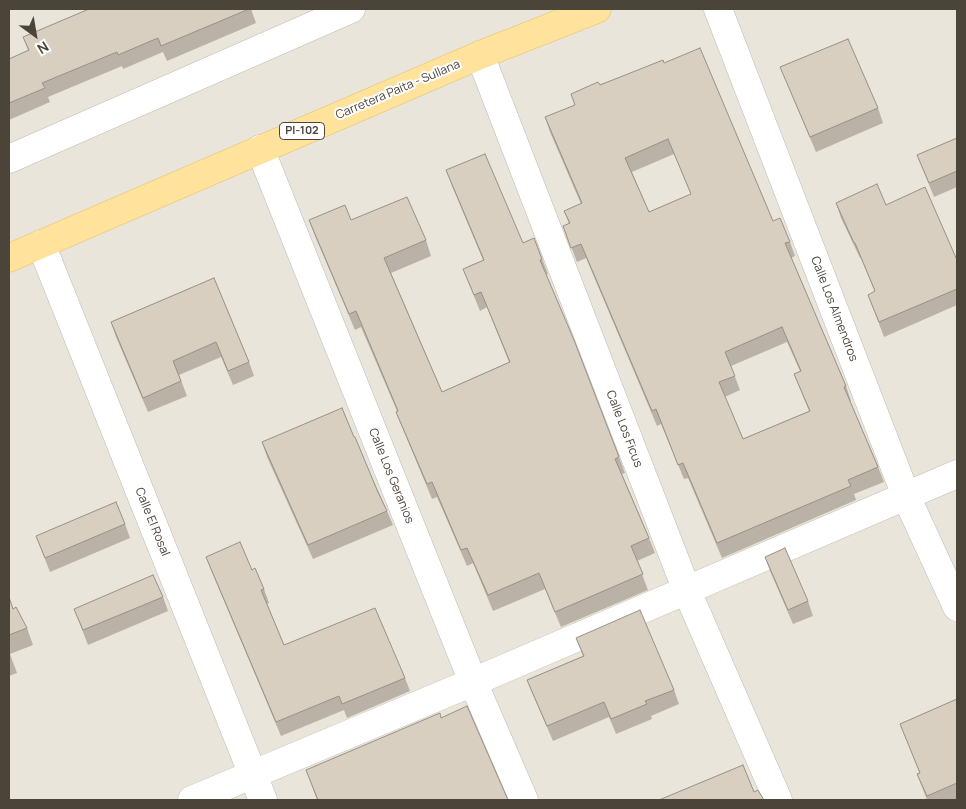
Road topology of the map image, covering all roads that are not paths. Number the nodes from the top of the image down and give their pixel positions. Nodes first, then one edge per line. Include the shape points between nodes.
1 (351, 9) edge
2 (597, 9) edge
3 (718, 9) edge
4 (480, 55) junction
5 (260, 149) junction
6 (9, 159) edge
7 (41, 244) junction
8 (9, 258) edge
9 (957, 474) edge
10 (906, 496) junction
11 (687, 591) junction
12 (957, 607) edge
13 (473, 682) junction
14 (252, 775) junction
15 (192, 800) edge
16 (262, 800) edge
17 (524, 800) edge
18 (778, 800) edge

1 - 6 street
2 - 4 main road, Carretera Paita - Sullana / PI-102
3 - 10 street, Calle Los Almendros
4 - 5 main road, Carretera Paita - Sullana / PI-102
4 - 11 street, Calle Los Ficus
5 - 7 main road, Carretera Paita - Sullana / PI-102
5 - 13 street, Calle Los Geranios
7 - 8 main road, Carretera Paita - Sullana / PI-102
7 - 14 street, Calle El Rosal
9 - 10 street
10 - 11 street
10 - 12 street, Calle Los Almendros
11 - 13 street
11 - 18 street, Calle Los Ficus
13 - 14 street
13 - 17 street, Calle Los Geranios
14 - 15 street
14 - 16 street, Calle El Rosal

